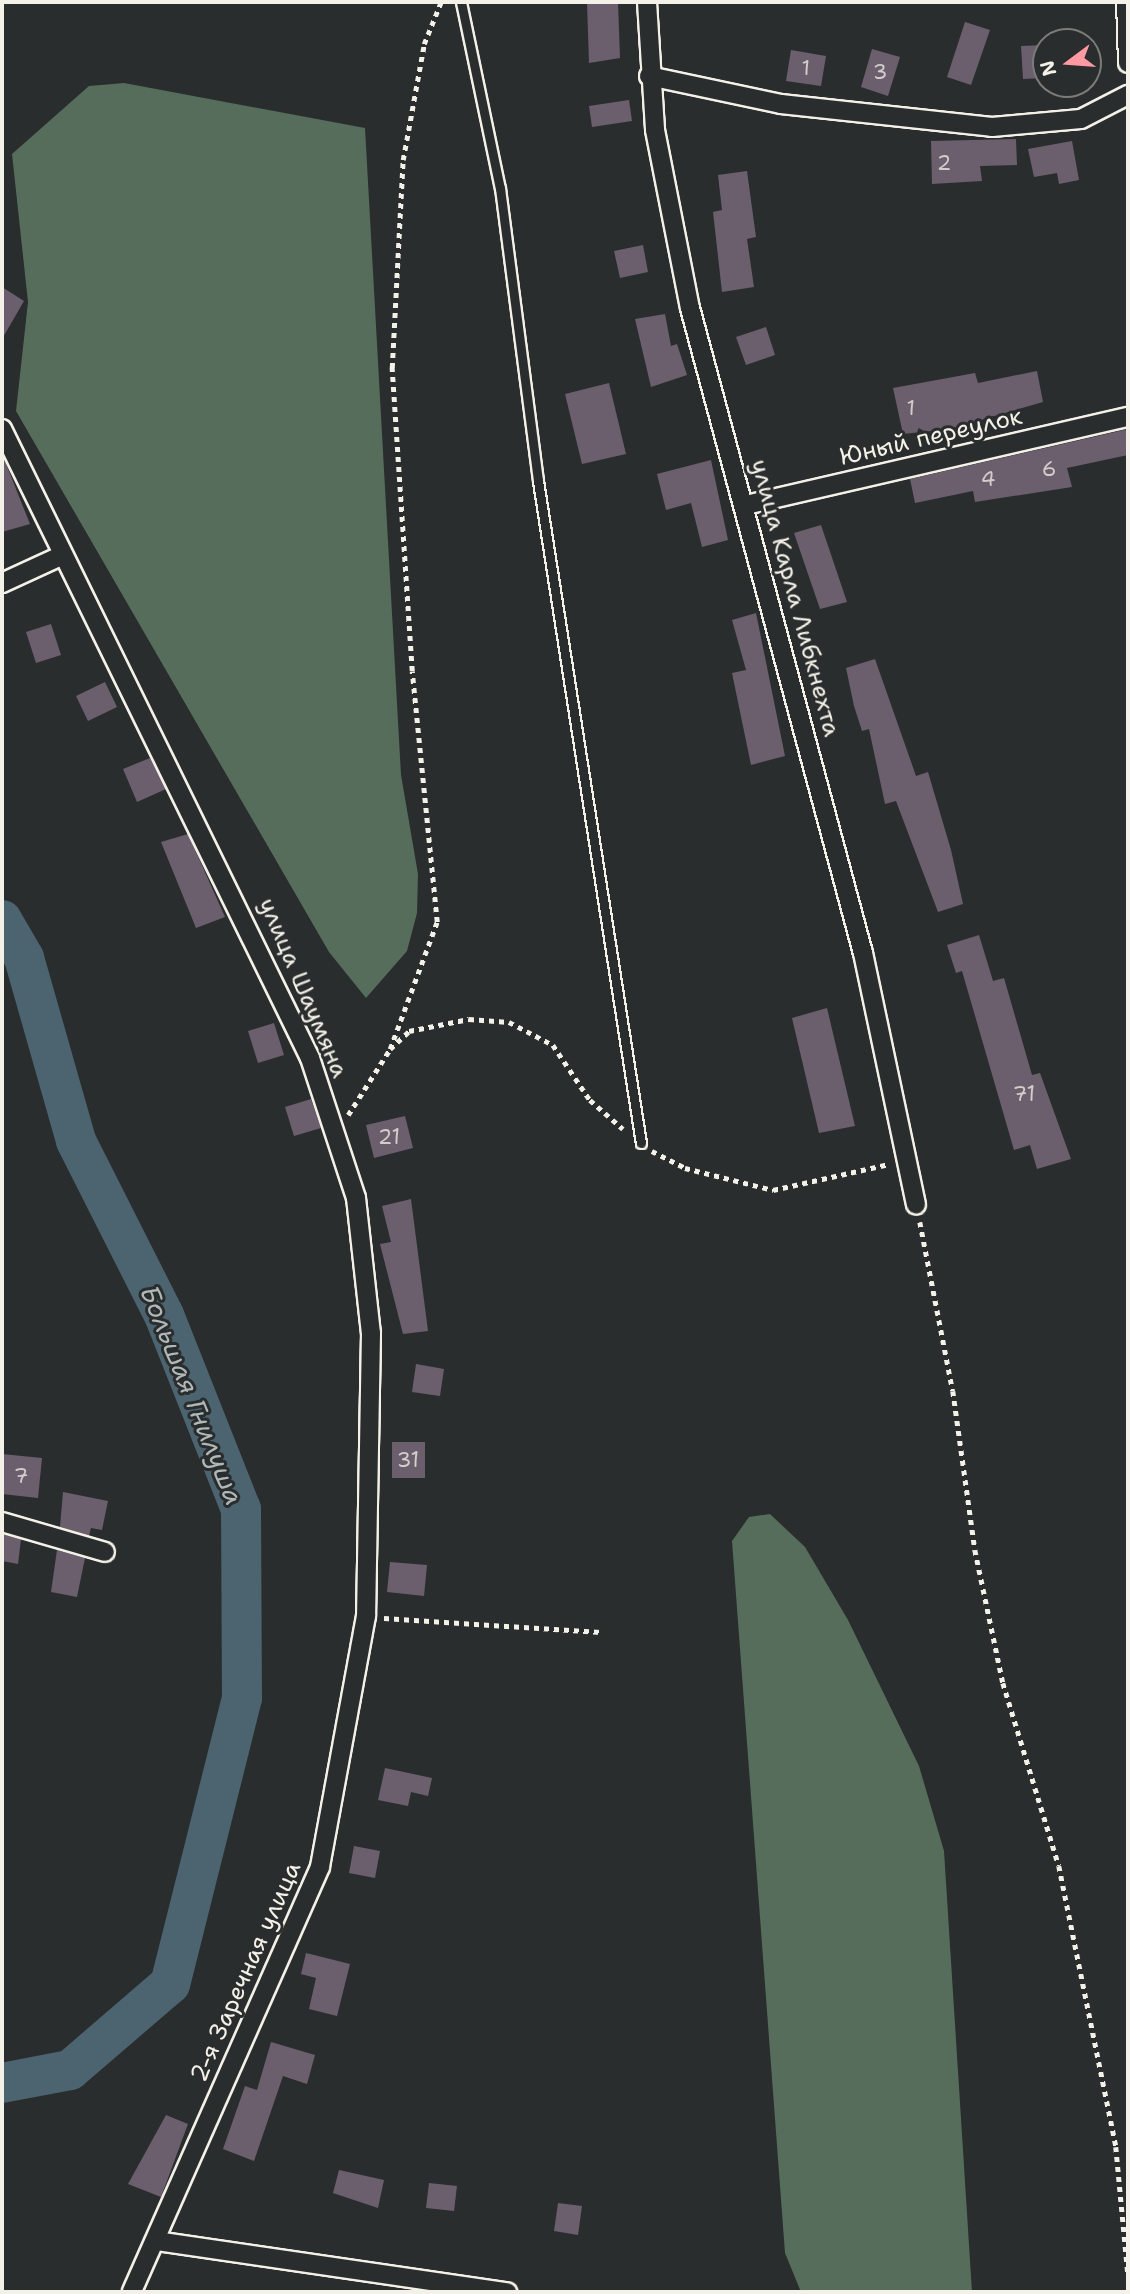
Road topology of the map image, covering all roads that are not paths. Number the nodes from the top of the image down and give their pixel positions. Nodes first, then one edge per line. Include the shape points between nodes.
1 (461, 2) edge
2 (648, 2) edge
3 (1126, 2) edge
4 (1128, 63) edge
5 (649, 76) junction
6 (1128, 95) edge
7 (1128, 417) edge
8 (2, 429) edge
9 (746, 505) junction
10 (63, 555) junction
11 (2, 583) edge
12 (641, 1143) road end
13 (916, 1203) road end
14 (2, 1522) edge
15 (105, 1552) dead end
16 (366, 1616) joint
17 (156, 2241) junction
18 (132, 2292) edge
19 (506, 2292) edge

1 - 12 lane via 500,188 536,469
2 - 5 street, улица Карла Либкнехта
3 - 4 street
5 - 6 street via 781,104 992,127 1080,119
5 - 9 street, улица Карла Либкнехта via 690,308
7 - 9 street, Юный переулок
8 - 10 street, улица Шаумяна
9 - 13 street, улица Карла Либкнехта via 863,953
10 - 11 street
10 - 16 street, улица Шаумяна via 281,989 356,1198 371,1333
14 - 15 street
16 - 17 street, 2-я Заречная улица via 320,1867
17 - 18 street, 2-я Заречная улица
17 - 19 street

